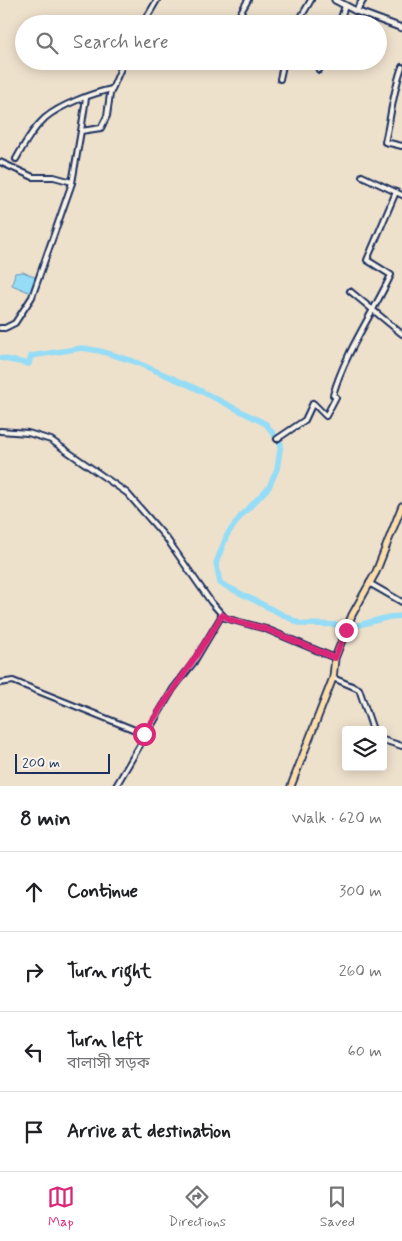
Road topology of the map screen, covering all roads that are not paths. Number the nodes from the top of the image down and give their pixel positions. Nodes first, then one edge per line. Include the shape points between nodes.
1 (158, 0) edge
2 (248, 0) edge
3 (311, 0) edge
4 (335, 0) edge
5 (363, 0) edge
6 (345, 6) junction
7 (356, 11) junction
8 (149, 15) edge
9 (239, 15) edge
10 (302, 15) edge
11 (342, 15) edge
12 (367, 15) edge
13 (387, 22) edge
14 (402, 28) edge
15 (402, 67) edge
16 (120, 70) edge
17 (282, 70) edge
18 (280, 79) dead end
19 (112, 89) junction
20 (86, 98) junction
21 (81, 130) junction
22 (402, 146) edge
23 (16, 159) dead end
24 (0, 162) edge
25 (362, 176) dead end
26 (72, 182) junction
27 (396, 192) junction
28 (402, 195) edge
29 (350, 291) dead end
30 (374, 313) junction
31 (0, 328) edge
32 (402, 334) edge
33 (0, 431) edge
34 (277, 439) dead end
35 (402, 506) edge
36 (370, 583) junction
37 (402, 602) edge
38 (222, 615) junction
39 (335, 658) junction
40 (333, 678) junction
41 (0, 683) edge
42 (372, 726) edge
43 (144, 734) junction
44 (387, 741) edge
45 (402, 746) edge
46 (116, 786) edge
47 (291, 786) edge

1 - 8 street
2 - 9 street
3 - 10 street
4 - 6 main road
5 - 7 main road
6 - 7 main road
6 - 11 street
7 - 12 main road
13 - 14 main road
15 - 22 street via 395,85 385,142
16 - 19 street
17 - 18 street
19 - 20 street
19 - 21 street via 107,116 101,128
20 - 21 street
20 - 23 street via 46,117 30,135
21 - 26 street
24 - 26 street via 33,177 54,177
25 - 27 street
26 - 31 street via 32,297 15,323
27 - 28 street
27 - 30 street via 367,260 391,275
29 - 30 street
30 - 32 street
30 - 34 street via 340,374 333,395 336,397 326,416 313,403 305,420
33 - 38 street via 28,433 51,440 127,492
35 - 36 main road
36 - 37 street
36 - 39 main road via 352,615
38 - 39 street via 266,629
38 - 43 street
39 - 40 main road
40 - 42 street via 359,689
40 - 47 main road
41 - 43 street via 13,681
43 - 46 street
44 - 45 street

